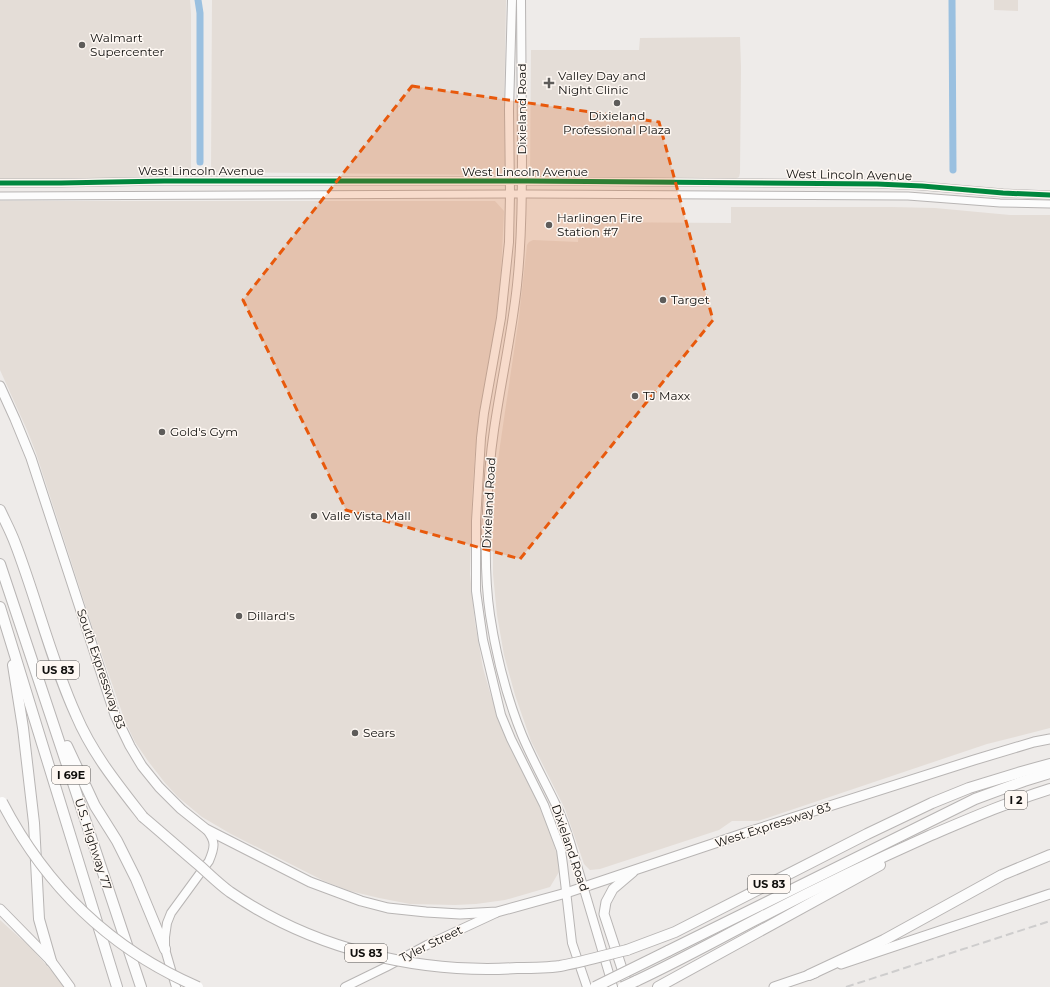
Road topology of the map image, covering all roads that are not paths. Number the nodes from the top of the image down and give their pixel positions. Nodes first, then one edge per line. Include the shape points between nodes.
1 (512, 0) edge
2 (521, 0) edge
3 (510, 181) junction
4 (522, 181) junction
5 (0, 183) edge
6 (510, 194) junction
7 (522, 194) junction
8 (1050, 194) edge
9 (0, 196) edge
10 (1050, 204) edge
11 (0, 386) edge
12 (0, 510) edge
13 (0, 564) edge
14 (0, 608) edge
15 (8, 630) junction
16 (47, 703) junction
17 (1050, 739) edge
18 (1050, 764) edge
19 (1050, 774) edge
20 (1050, 789) edge
21 (1, 800) edge
22 (982, 813) junction
23 (206, 829) junction
24 (1050, 855) edge
25 (637, 869) junction
26 (583, 887) junction
27 (566, 892) junction
28 (1050, 895) edge
29 (0, 909) edge
30 (497, 912) junction
31 (165, 949) junction
32 (51, 961) junction
33 (810, 975) junction
34 (632, 984) edge
35 (70, 987) edge
36 (117, 987) edge
37 (141, 987) edge
38 (176, 987) edge
39 (198, 987) edge
40 (344, 987) edge
41 (587, 987) edge
42 (595, 987) edge
43 (613, 987) edge
44 (623, 987) edge
45 (658, 987) edge
46 (774, 987) edge

1 - 3 main road, Dixieland Road
2 - 4 main road, Dixieland Road
3 - 4 street, West Lincoln Avenue
3 - 5 street, West Lincoln Avenue
3 - 6 main road, Dixieland Road
4 - 7 main road, Dixieland Road
4 - 8 street, West Lincoln Avenue via 877,184
6 - 7 street, West Lincoln Avenue
6 - 9 street, West Lincoln Avenue
6 - 27 main road, Dixieland Road via 504,298 481,438 476,521 476,591 483,640 501,715 556,836 562,858
7 - 10 street, West Lincoln Avenue via 908,196
7 - 26 main road, Dixieland Road via 517,284 489,469 486,573 490,614 509,700 530,754 564,823
11 - 23 main road, South Expressway 83 via 30,458 115,715 142,766 181,809
12 - 18 highway, US 83, bridge via 15,542 76,716 94,750 143,817 229,891 264,913 302,932 361,952 421,965 484,970 558,966 627,950 675,932 932,803 969,788
13 - 16 highway, U.S. Highway 77 / I 69E
14 - 15 highway, U.S. Highway 77 / I 69E
15 - 32 highway via 34,823 39,919
15 - 36 highway, U.S. Highway 77 / I 69E
16 - 31 highway via 95,806 117,841 136,879
16 - 37 highway, U.S. Highway 77 / I 69E
17 - 25 main road, West Expressway 83 via 974,760
19 - 42 highway, bridge via 975,799
20 - 22 highway, I 2
21 - 39 highway, bridge via 32,854 85,914 112,938 142,958
22 - 34 highway, US 83 via 823,886
22 - 45 highway
23 - 30 main road, West Expressway 83 via 310,882 362,901 388,908 426,912
23 - 31 main road, South Expressway 83 via 214,840 213,852 171,913 167,923
24 - 33 highway via 1002,875 884,940
25 - 26 main road, West Expressway 83
25 - 34 main road via 613,889 606,902 604,914
26 - 27 main road, West Expressway 83
26 - 43 main road, Dixieland Road
27 - 30 main road, West Expressway 83
27 - 41 main road, Dixieland Road via 572,943
28 - 33 main road
29 - 32 main road
30 - 40 main road, Tyler Street
31 - 38 main road, South Expressway 83
32 - 35 main road
33 - 46 main road
34 - 44 highway, US 83, bridge

